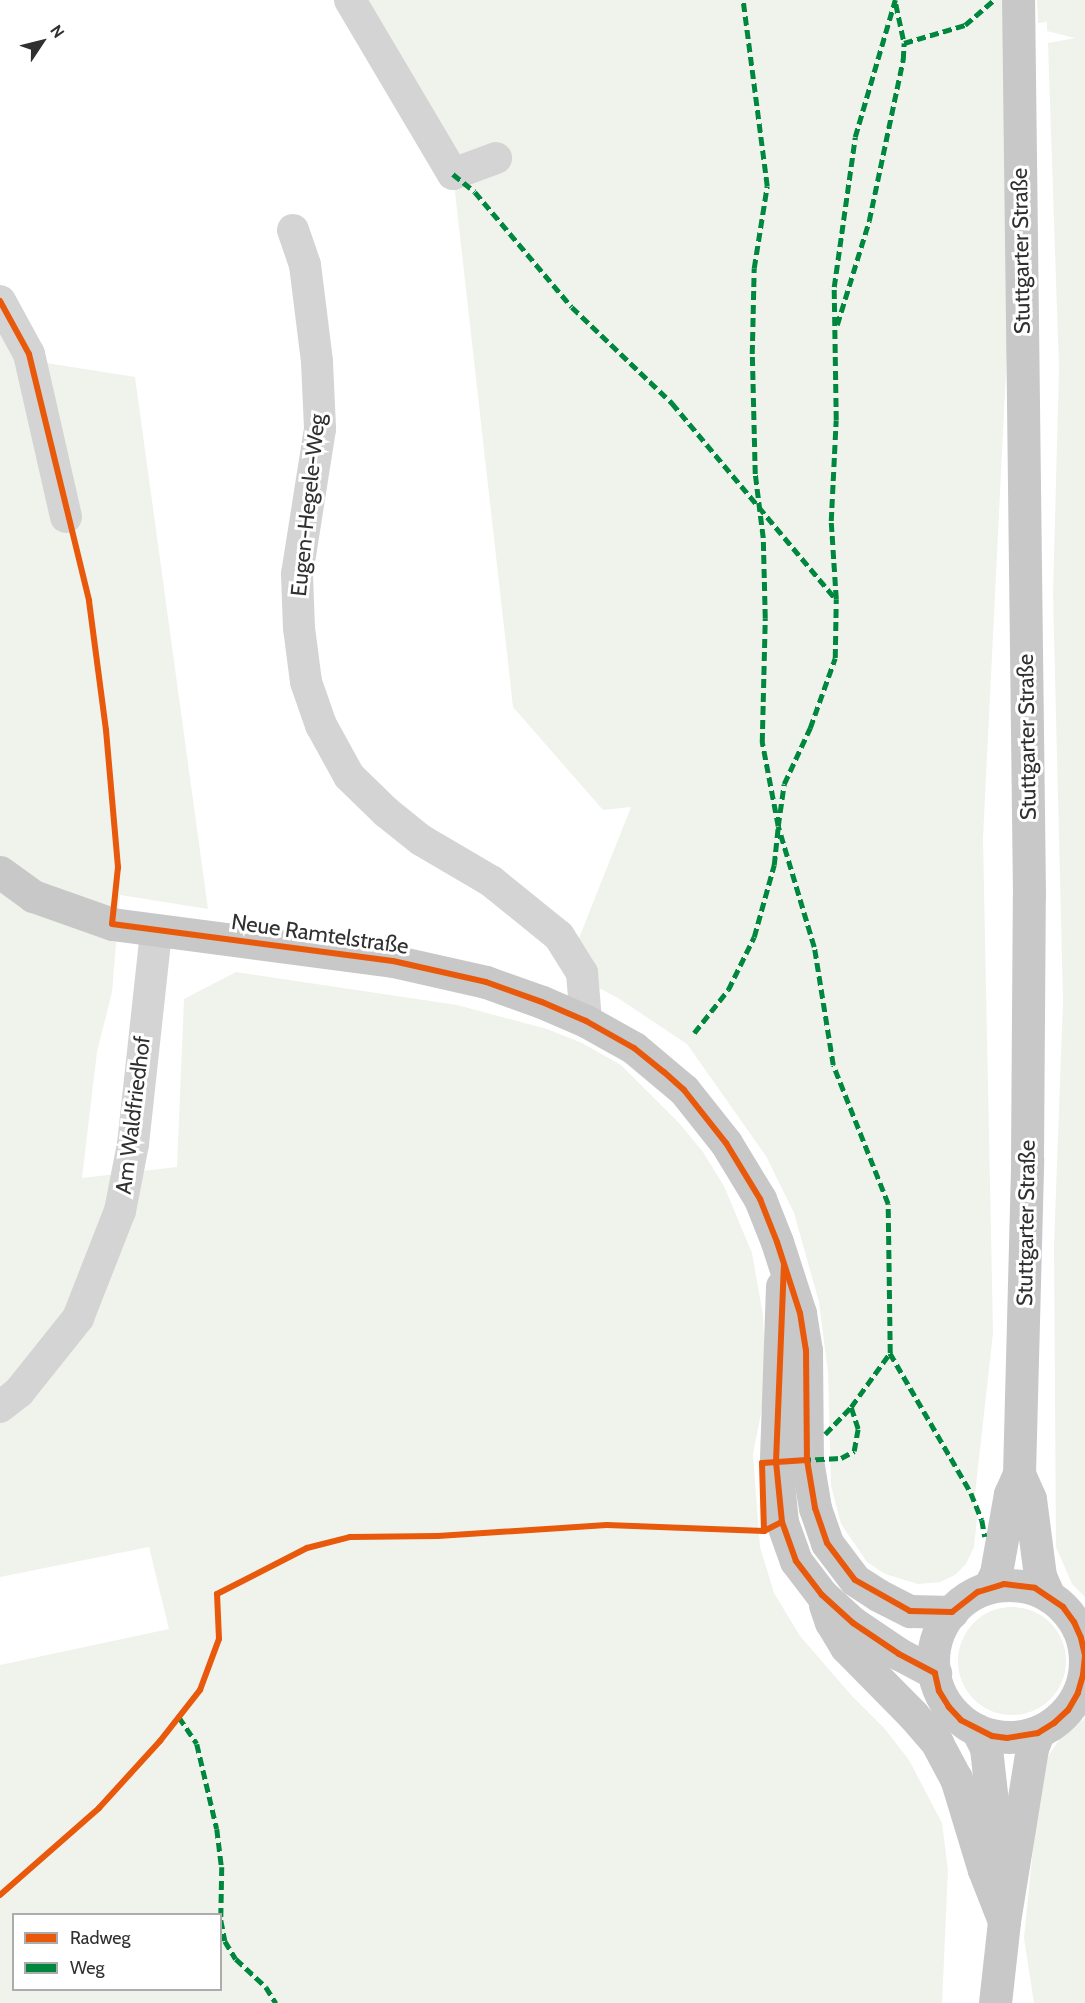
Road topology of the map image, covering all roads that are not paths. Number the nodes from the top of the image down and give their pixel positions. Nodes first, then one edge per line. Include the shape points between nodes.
1 (350, 0) edge
2 (1018, 0) edge
3 (496, 158) dead end
4 (293, 230) dead end
5 (0, 301) edge
6 (66, 517) dead end
7 (0, 872) edge
8 (156, 931) junction
9 (586, 1021) junction
10 (784, 1266) junction
11 (0, 1407) edge
12 (1019, 1474) junction
13 (989, 1587) junction
14 (822, 1595) junction
15 (1049, 1596) junction
16 (952, 1612) junction
17 (1085, 1656) edge
18 (934, 1673) junction
19 (977, 1730) junction
20 (1038, 1733) junction
21 (1004, 1921) junction
22 (995, 2003) edge

1 - 3 street via 453,174
2 - 12 main road, Stuttgarter Straße via 1029,930
4 - 9 street, Eugen-Hegele-Weg via 304,265 317,362 320,429 297,574 306,682 321,725 349,776 387,812 421,840 491,881 559,936 582,974
5 - 6 street via 29,354
7 - 8 main road, Neue Ramtelstraße via 33,897 112,924
8 - 9 main road, Neue Ramtelstraße via 393,961 486,982
8 - 11 street, Am Waldfriedhof via 133,1144 120,1211 78,1318 19,1392
9 - 10 main road, Neue Ramtelstraße via 657,1066 707,1117 760,1199
10 - 14 main road, Neue Ramtelstraße via 776,1462 782,1522 796,1561
10 - 16 main road, Neue Ramtelstraße via 800,1313 806,1350 807,1460 827,1543 855,1580 878,1595 910,1611
12 - 13 main road, Stuttgarter Straße via 1010,1494 996,1573
12 - 15 main road, Stuttgarter Straße via 1030,1499 1040,1576
13 - 15 main road via 1020,1584
13 - 16 main road
14 - 18 main road, Neue Ramtelstraße via 853,1623
14 - 21 main road via 831,1622 846,1647 937,1743 956,1778
15 - 17 main road via 1074,1622
16 - 18 main road via 940,1630 934,1651
17 - 20 main road via 1073,1701 1054,1723
18 - 19 main road via 949,1707
19 - 20 main road via 1007,1738
19 - 21 main road via 986,1748 992,1787
20 - 21 main road via 1032,1748
21 - 22 main road

